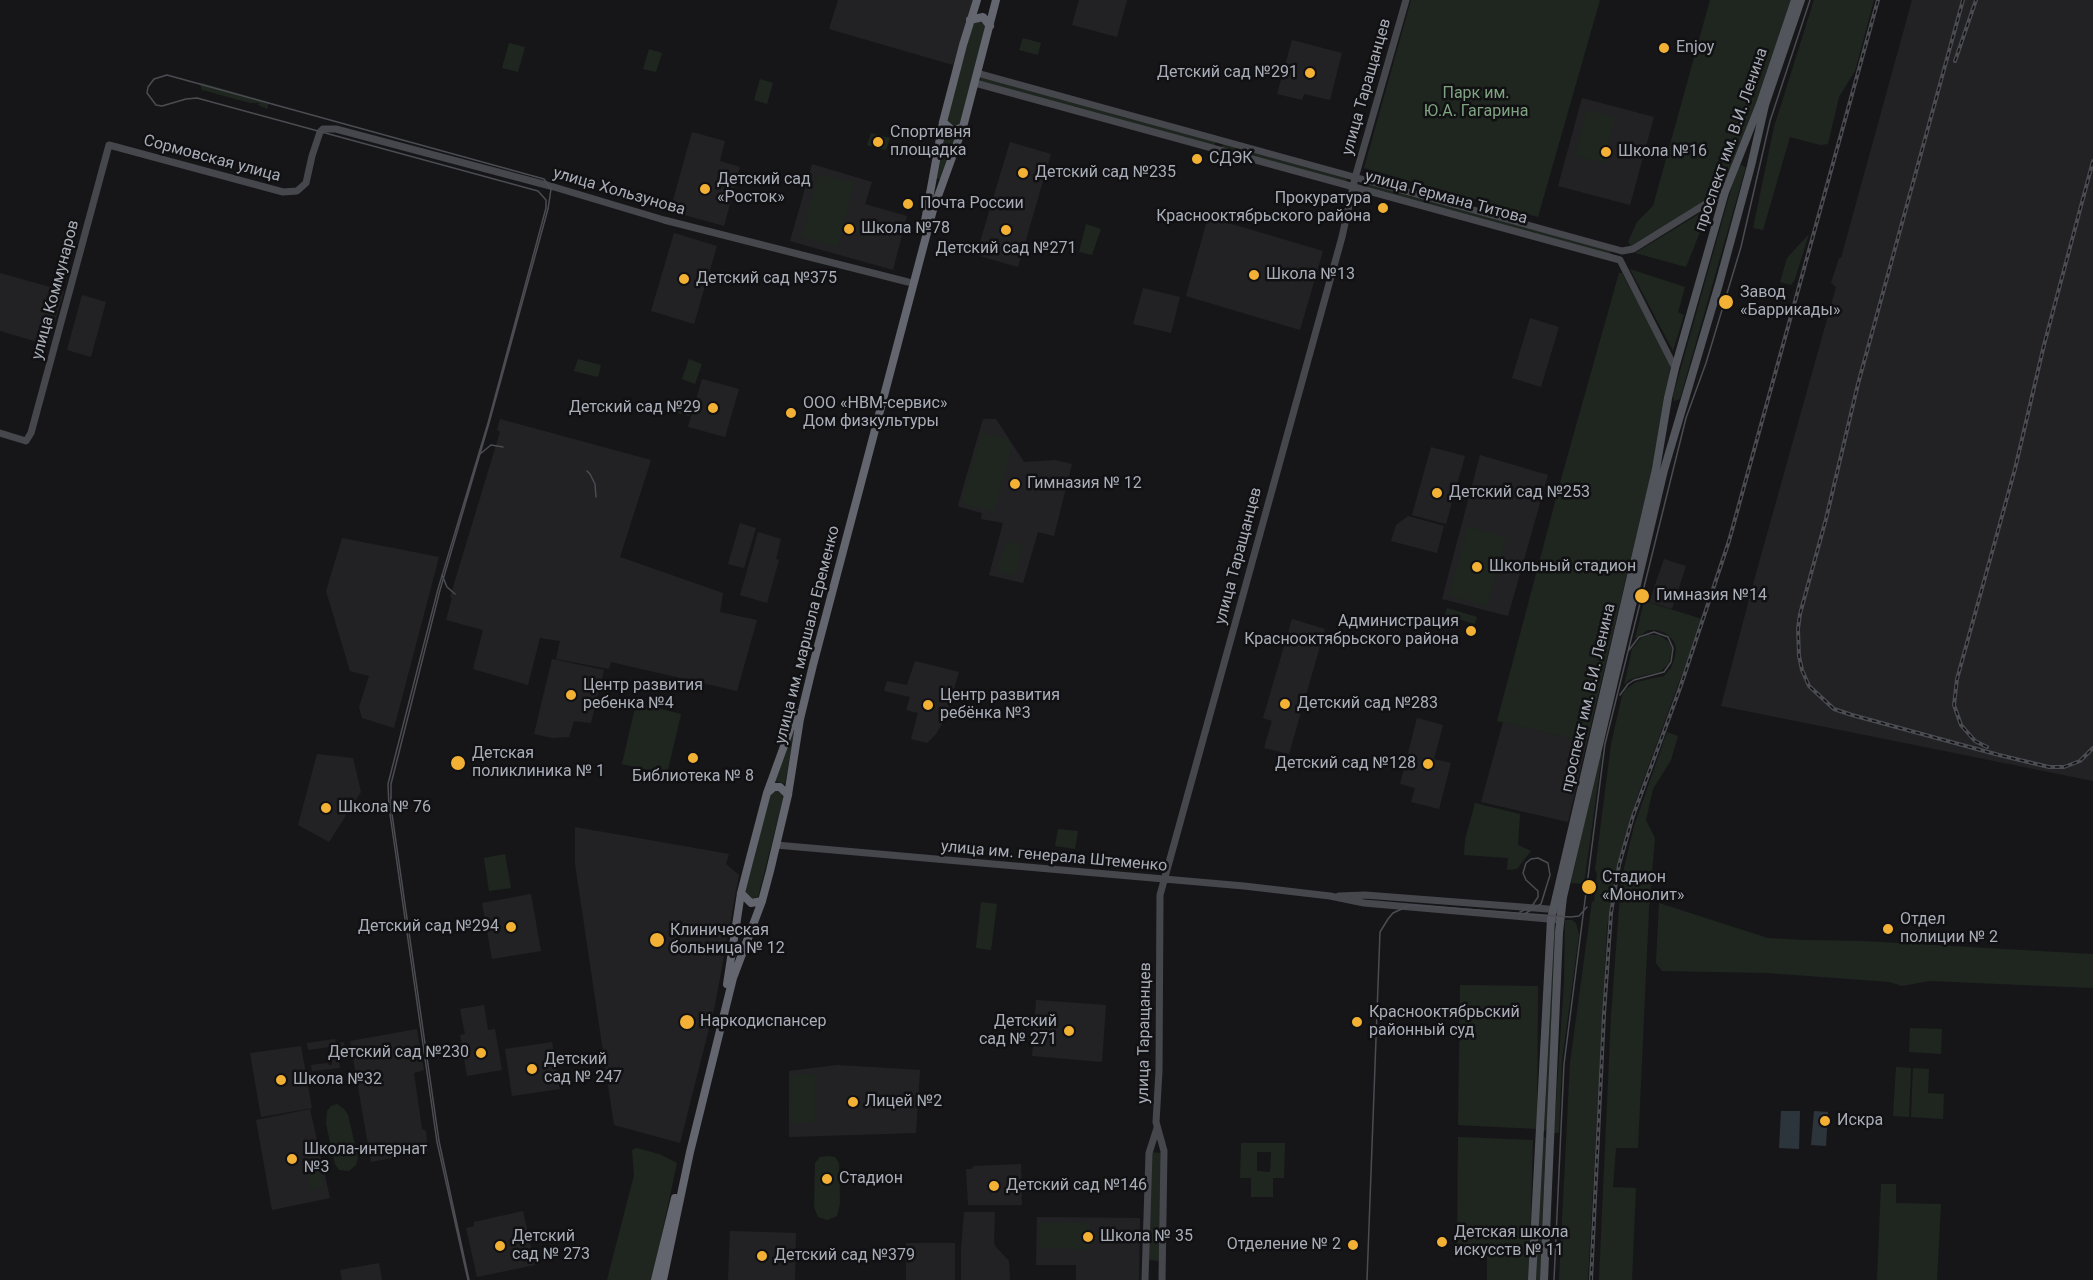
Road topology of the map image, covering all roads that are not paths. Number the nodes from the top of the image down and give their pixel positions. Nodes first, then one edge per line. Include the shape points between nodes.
1 (977, 0) edge
2 (996, 0) edge
3 (1406, 0) edge
4 (1795, 0) edge
5 (1801, 0) edge
6 (970, 20) junction
7 (990, 26) junction
8 (977, 73) junction
9 (975, 83) junction
10 (943, 122) junction
11 (963, 127) junction
12 (1222, 140) junction
13 (109, 146) joint
14 (1219, 150) junction
15 (1736, 162) junction
16 (1751, 166) junction
17 (1355, 178) junction
18 (306, 183) joint
19 (1353, 187) junction
20 (1725, 192) junction
21 (908, 282) junction
22 (1675, 368) junction
23 (1668, 398) junction
24 (1686, 401) junction
25 (0, 433) edge
26 (767, 793) junction
27 (788, 795) junction
28 (776, 845) junction
29 (1164, 881) junction
30 (741, 893) junction
31 (1330, 896) junction
32 (762, 901) junction
33 (1557, 910) junction
34 (1551, 919) junction
35 (1560, 920) junction
36 (1156, 1128) junction
37 (1539, 1134) junction
38 (1550, 1134) junction
39 (655, 1280) edge
40 (663, 1280) edge
41 (1145, 1280) edge
42 (1162, 1280) edge
43 (1532, 1280) edge
44 (1544, 1280) edge

1 - 6 highway, улица им. маршала Еременко
2 - 7 highway, улица им. маршала Еременко
3 - 17 street, улица Таращанцев
4 - 15 main road, проспект им. В.И. Ленина
5 - 16 main road, проспект им. В.И. Ленина via 1765,105
6 - 7 highway via 982,17
6 - 10 highway, улица им. маршала Еременко
7 - 8 highway, улица им. маршала Еременко
8 - 9 highway, улица им. маршала Еременко
8 - 12 street, улица Германа Титова
9 - 11 highway, улица им. маршала Еременко
9 - 14 street, улица Германа Титова
10 - 11 highway via 953,131
10 - 21 highway, улица им. маршала Еременко via 927,213
11 - 27 highway, улица им. маршала Еременко via 930,221 815,655
12 - 14 street
12 - 17 street, улица Германа Титова
13 - 18 street, Сормовская улица via 283,192 297,191
13 - 25 street, улица Коммунаров via 31,433 26,441
14 - 19 street, улица Германа Титова
15 - 16 main road via 1748,161
15 - 20 main road, проспект им. В.И. Ленина
16 - 24 main road, проспект им. В.И. Ленина
17 - 19 street, улица Таращанцев
17 - 20 street, улица Германа Титова via 1622,251 1633,249
18 - 21 street, улица Хользунова via 323,129 329,128
19 - 22 street, улица Германа Титова via 1620,261
19 - 29 street, улица Таращанцев
20 - 22 main road, проспект им. В.И. Ленина
21 - 26 highway, улица им. маршала Еременко via 795,717
22 - 23 main road, проспект им. В.И. Ленина
23 - 24 main road via 1672,404
23 - 33 main road, проспект им. В.И. Ленина via 1656,469
24 - 33 main road, проспект им. В.И. Ленина via 1664,470
26 - 27 highway via 780,787
26 - 30 highway, улица им. маршала Еременко
27 - 28 highway, улица им. маршала Еременко
28 - 29 street, улица им. генерала Штеменко
28 - 32 highway, улица им. маршала Еременко
29 - 31 street, улица им. генерала Штеменко
29 - 36 street, улица Таращанцев via 1160,895
30 - 32 highway via 751,903
30 - 39 highway, улица им. маршала Еременко via 728,979
31 - 33 street, улица им. генерала Штеменко via 1365,895
31 - 34 street, улица им. генерала Штеменко
32 - 40 highway, улица им. маршала Еременко via 734,978 690,1152
33 - 34 main road, проспект им. В.И. Ленина
33 - 35 main road, проспект им. В.И. Ленина
34 - 35 street, улица им. генерала Штеменко
34 - 37 main road, проспект им. В.И. Ленина
35 - 38 main road, проспект им. В.И. Ленина
36 - 41 street, улица Таращанцев via 1149,1153
36 - 42 street, улица Таращанцев via 1164,1151
37 - 38 main road
37 - 43 main road, проспект им. В.И. Ленина
38 - 44 main road, проспект им. В.И. Ленина

